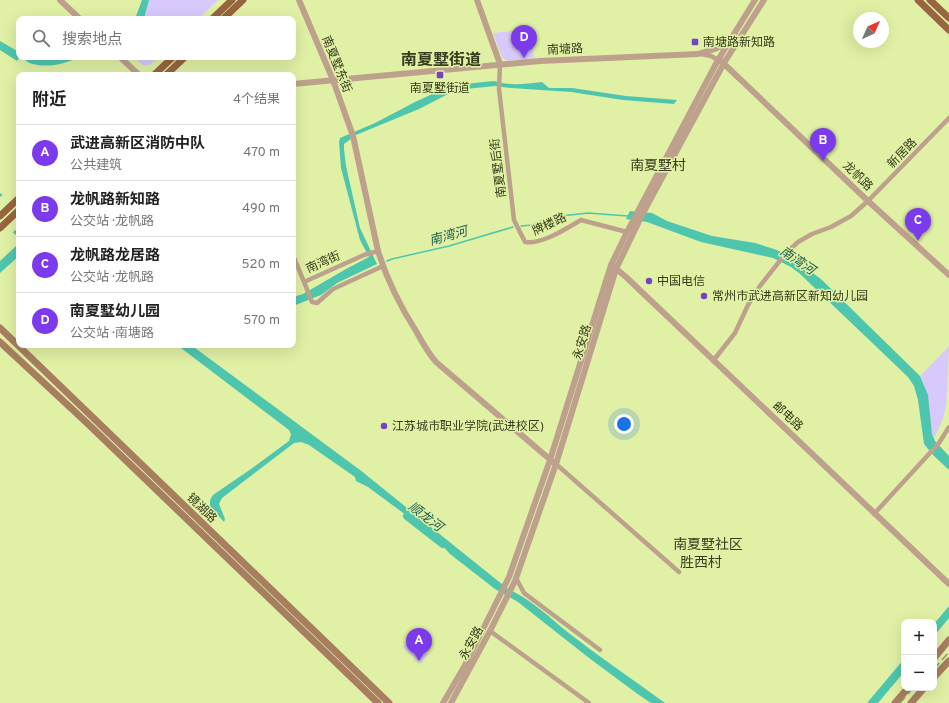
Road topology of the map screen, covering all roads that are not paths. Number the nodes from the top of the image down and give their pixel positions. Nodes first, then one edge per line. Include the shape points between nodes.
1 (60, 0) edge
2 (232, 0) edge
3 (243, 0) edge
4 (299, 0) edge
5 (478, 0) edge
6 (755, 0) edge
7 (764, 0) edge
8 (918, 0) edge
9 (930, 0) edge
10 (77, 16) edge
11 (215, 16) edge
12 (227, 16) edge
13 (949, 18) edge
14 (949, 30) edge
15 (735, 32) junction
16 (698, 54) junction
17 (123, 60) edge
18 (170, 60) edge
19 (182, 60) edge
20 (718, 60) junction
21 (724, 63) junction
22 (500, 64) junction
23 (136, 72) edge
24 (157, 72) edge
25 (169, 72) edge
26 (333, 80) junction
27 (296, 84) edge
28 (949, 118) edge
29 (16, 201) edge
30 (868, 201) junction
31 (16, 213) edge
32 (640, 213) junction
33 (0, 216) edge
34 (634, 226) junction
35 (0, 228) edge
36 (627, 232) junction
37 (525, 242) joint
38 (376, 251) junction
39 (296, 262) edge
40 (383, 266) junction
41 (613, 267) junction
42 (949, 274) edge
43 (304, 282) junction
44 (0, 328) edge
45 (0, 342) edge
46 (16, 343) edge
47 (21, 348) edge
48 (713, 361) junction
49 (949, 427) edge
50 (550, 460) junction
51 (556, 464) junction
52 (874, 514) junction
53 (679, 572) dead end
54 (513, 579) junction
55 (949, 584) edge
56 (504, 597) junction
57 (490, 631) junction
58 (949, 640) edge
59 (600, 650) dead end
60 (936, 655) edge
61 (949, 661) edge
62 (937, 674) edge
63 (905, 691) edge
64 (921, 691) edge
65 (378, 703) edge
66 (389, 703) edge
67 (443, 703) edge
68 (451, 703) edge
69 (589, 703) edge
70 (895, 703) edge
71 (911, 703) edge

1 - 10 street
2 - 11 main road
3 - 12 main road
4 - 26 street, 南夏墅东街
5 - 22 street
6 - 15 street, 永安路
7 - 21 street, 永安路
8 - 14 main road
9 - 13 main road
15 - 16 street via 725,44
15 - 20 street, 永安路
16 - 20 street, 南塘路
16 - 22 street, 南塘路
17 - 23 street
18 - 24 main road
19 - 25 main road
20 - 21 street, 龙帆路
20 - 32 street, 永安路
21 - 30 street, 龙帆路
21 - 32 street, 永安路
22 - 26 street, 南塘路
22 - 37 street, 南夏墅后街 via 499,90 514,220
26 - 27 street, 南塘路
26 - 38 street, 南夏墅东街 via 354,136
28 - 30 street, 新居路
29 - 33 main road
30 - 42 street, 龙帆路
30 - 48 street, 新居路 via 844,221 812,234 786,253 760,286 735,333
31 - 35 main road
32 - 34 street, 永安路
34 - 36 street, 永安路
34 - 41 street, 永安路
36 - 37 street, 牌楼路 via 581,220 553,235 532,243
36 - 41 street, 永安路
38 - 40 street, 南夏墅东街
38 - 43 street, 南湾街
39 - 43 street, 南湾街
40 - 43 street via 333,290 316,303 312,302
40 - 50 street, 南夏墅东街 via 399,303 436,362
41 - 48 street, 邮电路
41 - 50 street, 永安路
41 - 51 street, 永安路
44 - 46 main road, 镜湖路
45 - 65 main road, 镜湖路
47 - 66 main road, 镜湖路
48 - 52 street, 邮电路
49 - 52 street via 939,443
50 - 51 street, 南夏墅东街
50 - 54 street, 永安路
51 - 53 street
51 - 54 street, 永安路
52 - 55 street, 邮电路
54 - 56 street
54 - 59 street via 524,593
56 - 57 street, 永安路
56 - 67 street, 永安路
57 - 68 street, 永安路
57 - 69 street
58 - 60 main road
61 - 62 main road
63 - 70 main road
64 - 71 main road

